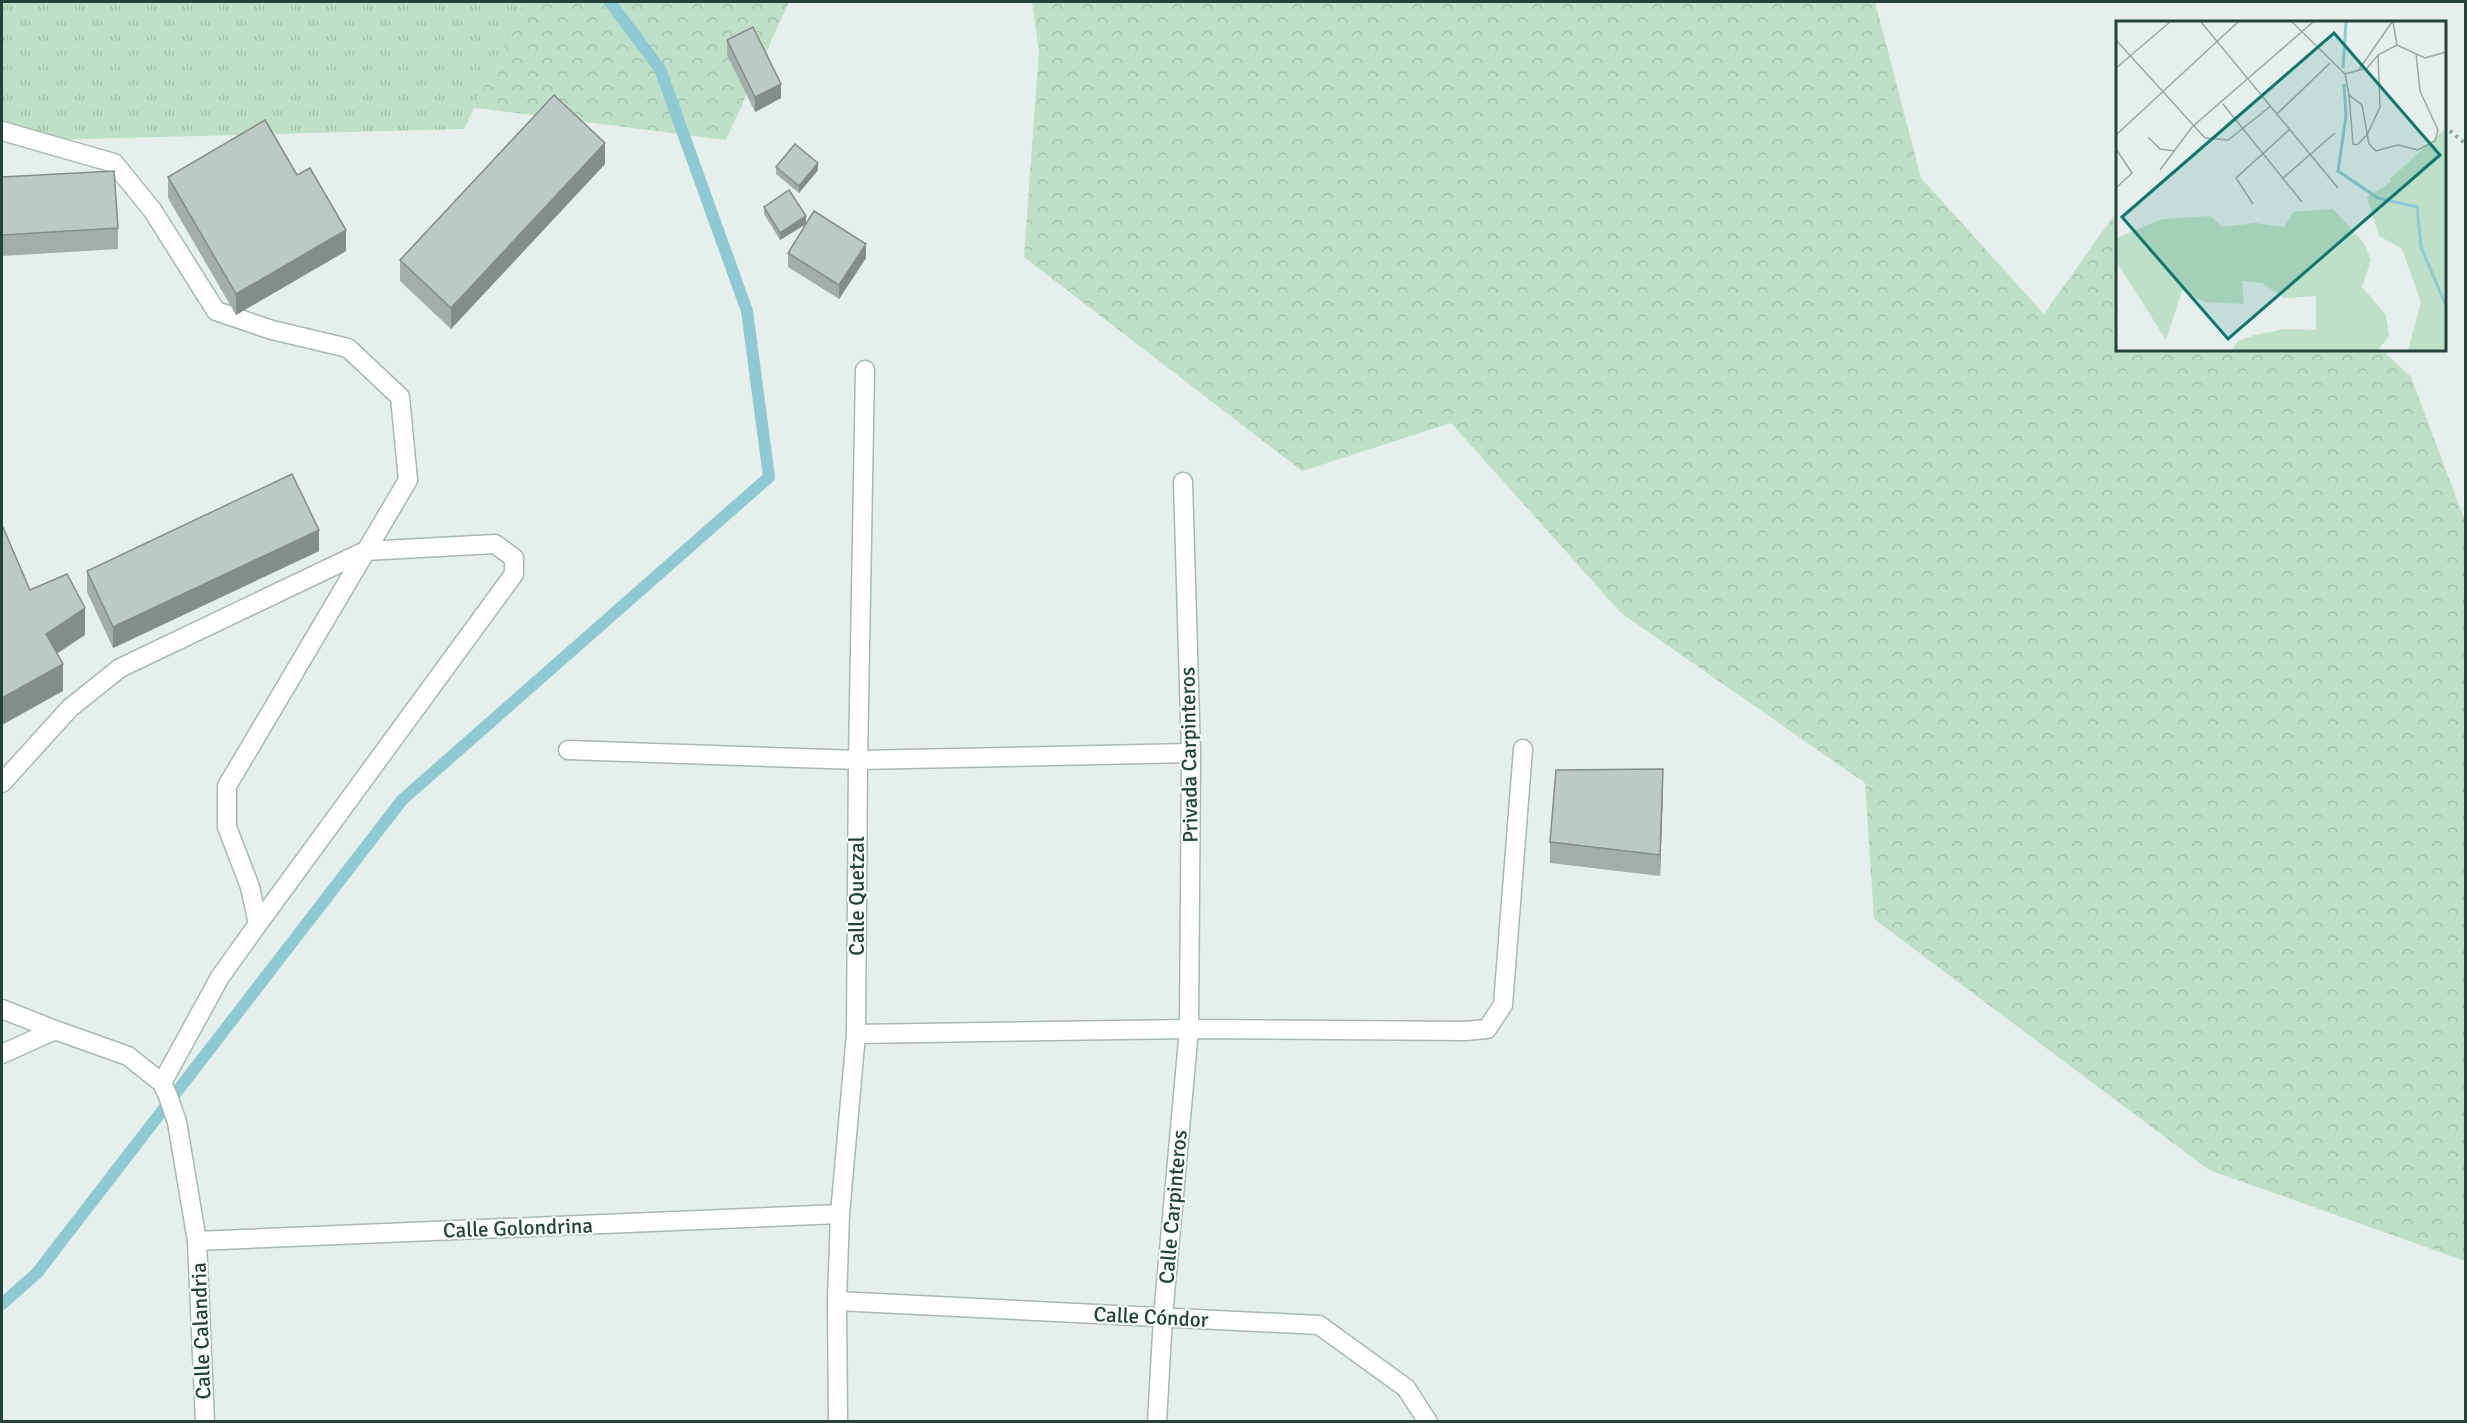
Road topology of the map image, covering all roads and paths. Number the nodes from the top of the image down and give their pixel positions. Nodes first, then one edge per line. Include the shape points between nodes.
1 (2446, 127) edge
2 (2, 131) edge
3 (2466, 144) edge
4 (865, 370) dead end
5 (1183, 482) dead end
6 (365, 551) junction
7 (1523, 749) dead end
8 (568, 750) dead end
9 (1191, 753) junction
10 (858, 760) junction
11 (2, 783) edge
12 (258, 924) junction
13 (2, 1008) edge
14 (1189, 1029) junction
15 (55, 1030) junction
16 (856, 1034) junction
17 (2, 1054) edge
18 (165, 1090) junction
19 (840, 1214) junction
20 (197, 1241) junction
21 (837, 1301) junction
22 (1163, 1317) junction
23 (205, 1422) edge
24 (838, 1422) edge
25 (1156, 1422) edge
26 (1428, 1422) edge

1 - 3 path
2 - 6 street via 114,164 153,211 216,311 272,330 348,348 400,397 408,480
4 - 10 street, Calle Quetzal
5 - 9 street, Privada Carpinteros
6 - 11 street via 120,668 70,708
6 - 12 street via 227,786 227,828 250,888
6 - 12 street via 495,543 514,558 514,574
7 - 14 street via 1503,1005 1487,1029
8 - 10 street
9 - 10 street
9 - 14 street, Privada Carpinteros
10 - 16 street, Calle Quetzal
12 - 18 street via 220,977
13 - 15 street
14 - 16 street
14 - 22 street, Calle Carpinteros
15 - 17 street
15 - 18 street via 128,1056
16 - 19 street, Calle Quetzal
18 - 20 street, Calle Calandria via 177,1122
19 - 20 street, Calle Golondrina
19 - 21 street, Calle Quetzal
20 - 23 street, Calle Calandria
21 - 22 street, Calle Cóndor
21 - 24 street, Calle Quetzal
22 - 25 street, Calle Carpinteros
22 - 26 street, Calle Cóndor via 1319,1325 1406,1388

